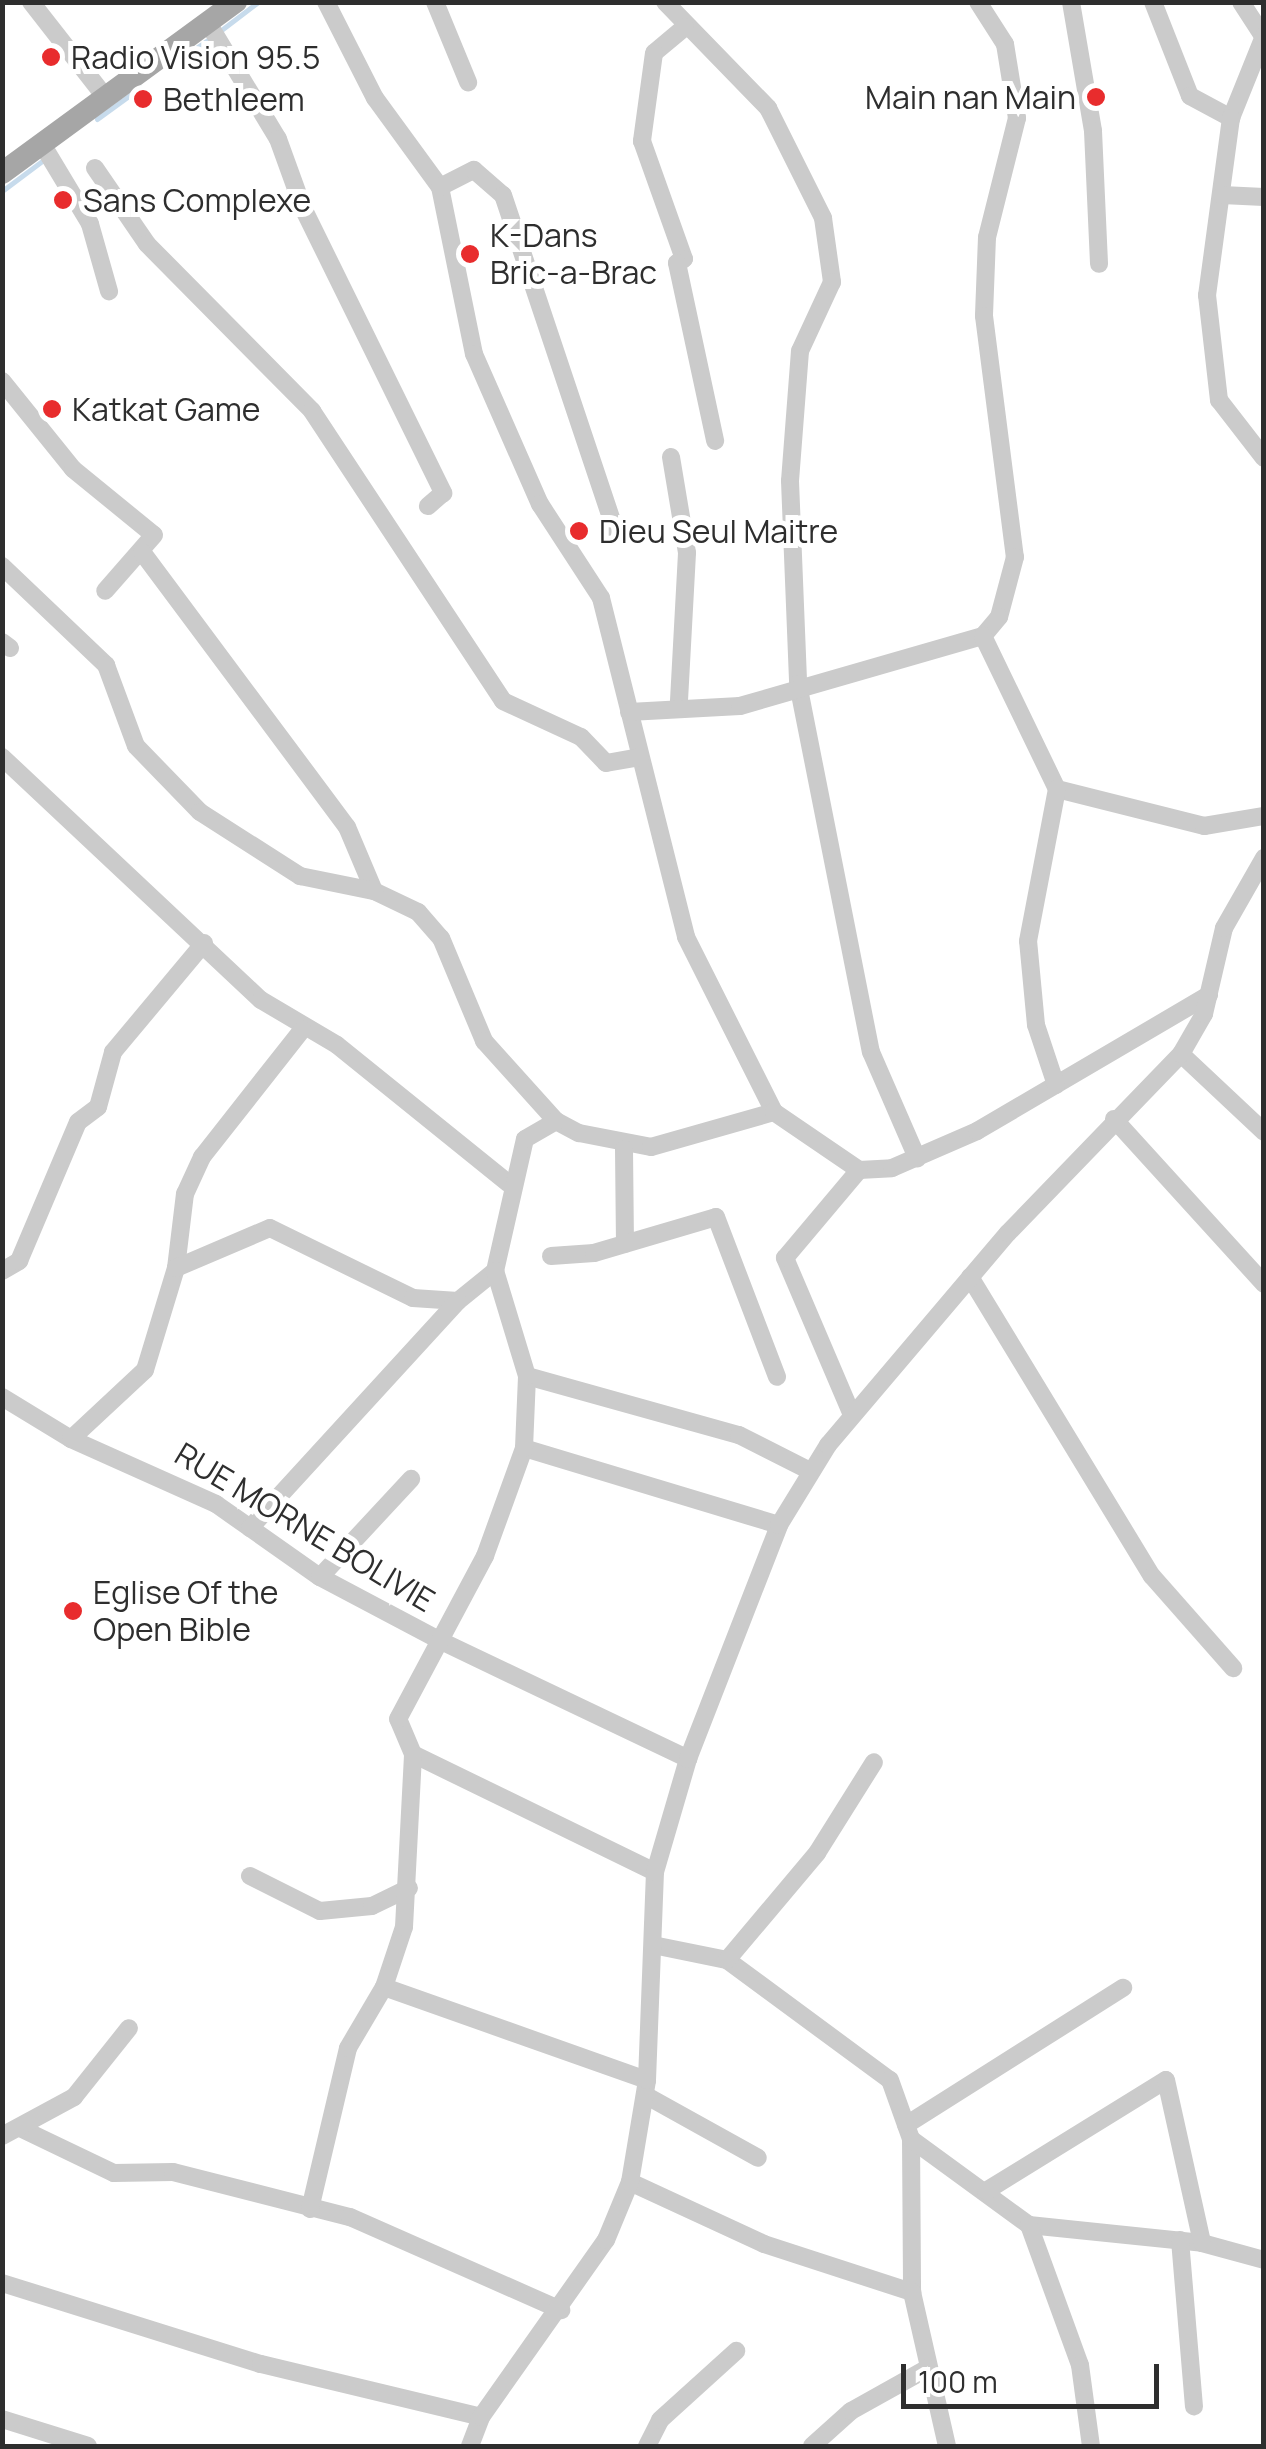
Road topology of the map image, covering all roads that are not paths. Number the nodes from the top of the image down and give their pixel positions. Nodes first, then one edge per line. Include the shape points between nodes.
1 (31, 2) edge
2 (236, 2) edge
3 (326, 2) edge
4 (435, 2) edge
5 (664, 2) edge
6 (978, 2) edge
7 (1072, 2) edge
8 (1153, 2) edge
9 (1241, 2) edge
10 (212, 22) edge
11 (685, 27) junction
12 (1263, 36) edge
13 (468, 82) dead end
14 (106, 98) junction
15 (1231, 118) junction
16 (42, 144) junction
17 (95, 168) dead end
18 (2, 173) edge
19 (440, 187) junction
20 (1222, 195) junction
21 (1264, 197) edge
22 (1099, 264) dead end
23 (109, 291) dead end
24 (2, 381) edge
25 (715, 441) dead end
26 (671, 457) dead end
27 (1264, 458) edge
28 (428, 506) dead end
29 (617, 535) dead end
30 (142, 552) junction
31 (2, 566) edge
32 (105, 591) dead end
33 (983, 636) junction
34 (798, 684) junction
35 (679, 703) junction
36 (629, 712) junction
37 (2, 757) edge
38 (639, 757) junction
39 (1057, 789) junction
40 (1264, 816) edge
41 (1264, 858) edge
42 (1258, 882) edge
43 (374, 891) junction
44 (204, 943) junction
45 (1210, 996) junction
46 (302, 1030) junction
47 (1181, 1054) junction
48 (1056, 1085) junction
49 (774, 1112) junction
50 (1114, 1118) junction
51 (556, 1121) junction
52 (1262, 1130) edge
53 (624, 1149) junction
54 (916, 1158) junction
55 (859, 1170) junction
56 (508, 1183) junction
57 (626, 1244) junction
58 (551, 1256) dead end
59 (176, 1268) junction
60 (2, 1271) edge
61 (495, 1271) junction
62 (970, 1277) junction
63 (1264, 1284) edge
64 (458, 1301) junction
65 (527, 1376) junction
66 (777, 1377) dead end
67 (2, 1396) edge
68 (852, 1416) junction
69 (71, 1439) junction
70 (524, 1448) junction
71 (808, 1470) junction
72 (411, 1479) dead end
73 (779, 1525) junction
74 (250, 1528) junction
75 (320, 1577) junction
76 (441, 1642) junction
77 (1232, 1668) dead end
78 (413, 1754) junction
79 (688, 1759) junction
80 (874, 1762) dead end
81 (656, 1872) junction
82 (250, 1876) dead end
83 (409, 1888) junction
84 (653, 1945) junction
85 (727, 1960) junction
86 (384, 1987) junction
87 (1123, 1988) dead end
88 (129, 2028) dead end
89 (646, 2088) junction
90 (22, 2129) junction
91 (909, 2132) junction
92 (2, 2136) edge
93 (758, 2158) dead end
94 (630, 2182) junction
95 (986, 2190) junction
96 (310, 2209) junction
97 (1029, 2225) junction
98 (1180, 2240) junction
99 (1202, 2243) junction
100 (1264, 2260) edge
101 (2, 2283) edge
102 (912, 2292) junction
103 (561, 2310) junction
104 (736, 2351) dead end
105 (928, 2368) junction
106 (1194, 2406) dead end
107 (480, 2417) junction
108 (2, 2419) edge
109 (88, 2446) edge
110 (470, 2446) edge
111 (646, 2446) edge
112 (812, 2446) edge
113 (947, 2446) edge
114 (1092, 2446) edge

1 - 14 street
2 - 10 main road
3 - 19 street via 375,98
4 - 13 street
5 - 11 street
6 - 33 street via 1006,44 1018,118 987,237 984,316 1015,557 999,617
7 - 22 street via 1094,132
8 - 15 street via 1190,96
9 - 12 street
10 - 14 main road
10 - 28 street via 278,139 443,492
11 - 25 street via 654,53 642,141 684,259 677,264
11 - 34 street via 768,108 797,153 826,233 832,282 800,351 790,480
12 - 15 street
14 - 16 main road
15 - 20 street
16 - 18 main road
16 - 23 street via 90,224
17 - 38 street via 147,244 312,411 503,701 581,738 606,763
19 - 29 street via 474,170 503,195
19 - 36 street via 474,354 540,504 602,598
20 - 21 street
20 - 27 street via 1210,351 1219,400
24 - 30 street via 73,469 154,535
26 - 35 street via 687,553
30 - 32 street
30 - 43 street via 347,827
31 - 43 street via 106,665 136,746 200,812 300,876
33 - 34 street
33 - 39 street
34 - 35 street via 740,706
34 - 54 street via 872,1052
35 - 36 street
36 - 38 street
37 - 44 street
38 - 49 street via 686,937
39 - 40 street via 1204,826
39 - 48 street via 1028,942 1036,1025
41 - 42 street
42 - 45 street via 1224,928
43 - 51 street via 418,912 440,938 484,1041
44 - 46 street
44 - 60 street via 113,1052 98,1107 78,1122 19,1261
45 - 47 street
45 - 48 street
46 - 56 street via 337,1045
46 - 59 street via 202,1157 185,1194
47 - 50 street
47 - 52 street
48 - 54 street
49 - 53 street
49 - 55 street
50 - 62 street
50 - 63 street
51 - 53 street
51 - 56 street via 525,1139
53 - 57 street
54 - 55 street
55 - 68 street via 785,1258
56 - 61 street
57 - 58 street
57 - 66 street via 716,1217
59 - 64 street via 270,1228 413,1298
59 - 69 street via 145,1370
61 - 64 street
61 - 65 street
62 - 68 street
62 - 77 street via 1152,1576
64 - 74 street
65 - 70 street
65 - 71 street via 739,1435
67 - 69 street, RUE MORNE BOLIVIE
68 - 71 street
69 - 74 street, RUE MORNE BOLIVIE via 148,1468
70 - 73 street
70 - 76 street
71 - 73 street
72 - 75 street
73 - 79 street
74 - 75 street, RUE MORNE BOLIVIE
75 - 76 street, RUE MORNE BOLIVIE
76 - 78 street via 398,1718
76 - 79 street, RUE MORNE BOLIVIE
78 - 81 street
78 - 83 street
79 - 81 street
80 - 85 street via 818,1853
81 - 84 street
82 - 83 street via 320,1912 372,1906
83 - 86 street
84 - 85 street
84 - 89 street
85 - 91 street via 890,2080
86 - 89 street
86 - 96 street via 348,2048
87 - 91 street
88 - 90 street via 74,2097
89 - 93 street
89 - 94 street
90 - 92 street
90 - 96 street via 114,2173 173,2172
91 - 95 street
91 - 102 street
94 - 102 street via 764,2244
94 - 103 street
95 - 97 street
95 - 99 street via 1166,2080
96 - 103 street via 350,2218
97 - 98 street
97 - 114 street via 1080,2364
98 - 99 street
98 - 106 street
99 - 100 street
101 - 107 street via 262,2364
102 - 105 street
103 - 107 street
104 - 111 street via 660,2420
105 - 112 street via 851,2411
105 - 113 street
107 - 110 street
108 - 109 street

